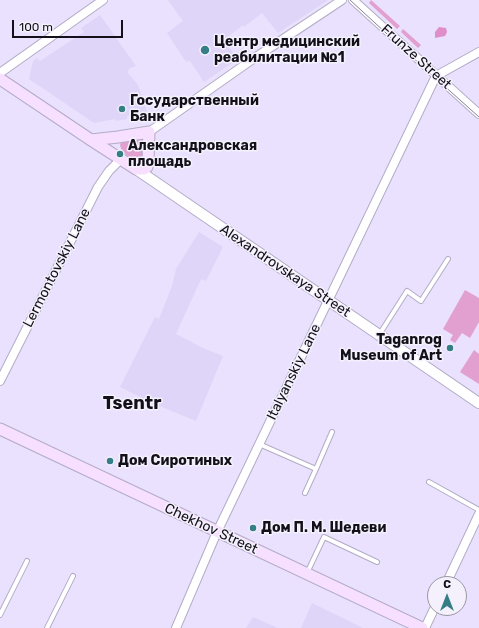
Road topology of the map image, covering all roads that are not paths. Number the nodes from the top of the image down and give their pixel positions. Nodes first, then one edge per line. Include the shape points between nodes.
1 (103, 0) edge
2 (342, 0) edge
3 (353, 0) edge
4 (479, 52) edge
5 (0, 73) edge
6 (436, 76) junction
7 (0, 79) edge
8 (479, 114) edge
9 (149, 132) junction
10 (118, 138) junction
11 (91, 140) junction
12 (117, 157) junction
13 (148, 162) junction
14 (136, 169) junction
15 (152, 180) junction
16 (448, 259) dead end
17 (329, 301) junction
18 (379, 335) junction
19 (0, 381) edge
20 (479, 403) edge
21 (0, 429) edge
22 (332, 432) dead end
23 (259, 444) junction
24 (316, 469) junction
25 (429, 482) dead end
26 (305, 493) dead end
27 (479, 510) edge
28 (479, 514) edge
29 (218, 532) junction
30 (27, 561) dead end
31 (377, 562) dead end
32 (307, 574) junction
33 (73, 576) dead end
34 (450, 576) edge
35 (0, 615) edge
36 (431, 616) edge
37 (47, 628) edge
38 (176, 628) edge
39 (422, 628) edge
40 (425, 628) edge

1 - 5 street
2 - 9 street via 252,59
3 - 6 street, Frunze Street
4 - 6 street
6 - 8 street, Frunze Street
6 - 17 street, Italyanskiy Lane
7 - 11 main road
9 - 10 main road
9 - 13 main road
10 - 11 main road
10 - 12 main road via 113,141 112,146
11 - 12 main road
12 - 14 main road
12 - 19 street, Lermontovskiy Lane via 98,187
13 - 14 main road via 144,169
13 - 15 street
14 - 15 street, Alexandrovskaya Street
15 - 17 street, Alexandrovskaya Street
16 - 18 lane via 421,300 407,291
17 - 18 street, Alexandrovskaya Street
17 - 23 street, Italyanskiy Lane
18 - 20 street, Alexandrovskaya Street
21 - 29 main road, Chekhov Street
22 - 24 lane
23 - 24 lane
23 - 29 street, Italyanskiy Lane
24 - 26 lane
25 - 27 lane
28 - 34 street
29 - 32 main road, Chekhov Street
29 - 38 street, Italyanskiy Lane
30 - 35 lane
31 - 32 lane via 324,537
32 - 39 main road, Chekhov Street
33 - 37 lane
36 - 40 street

